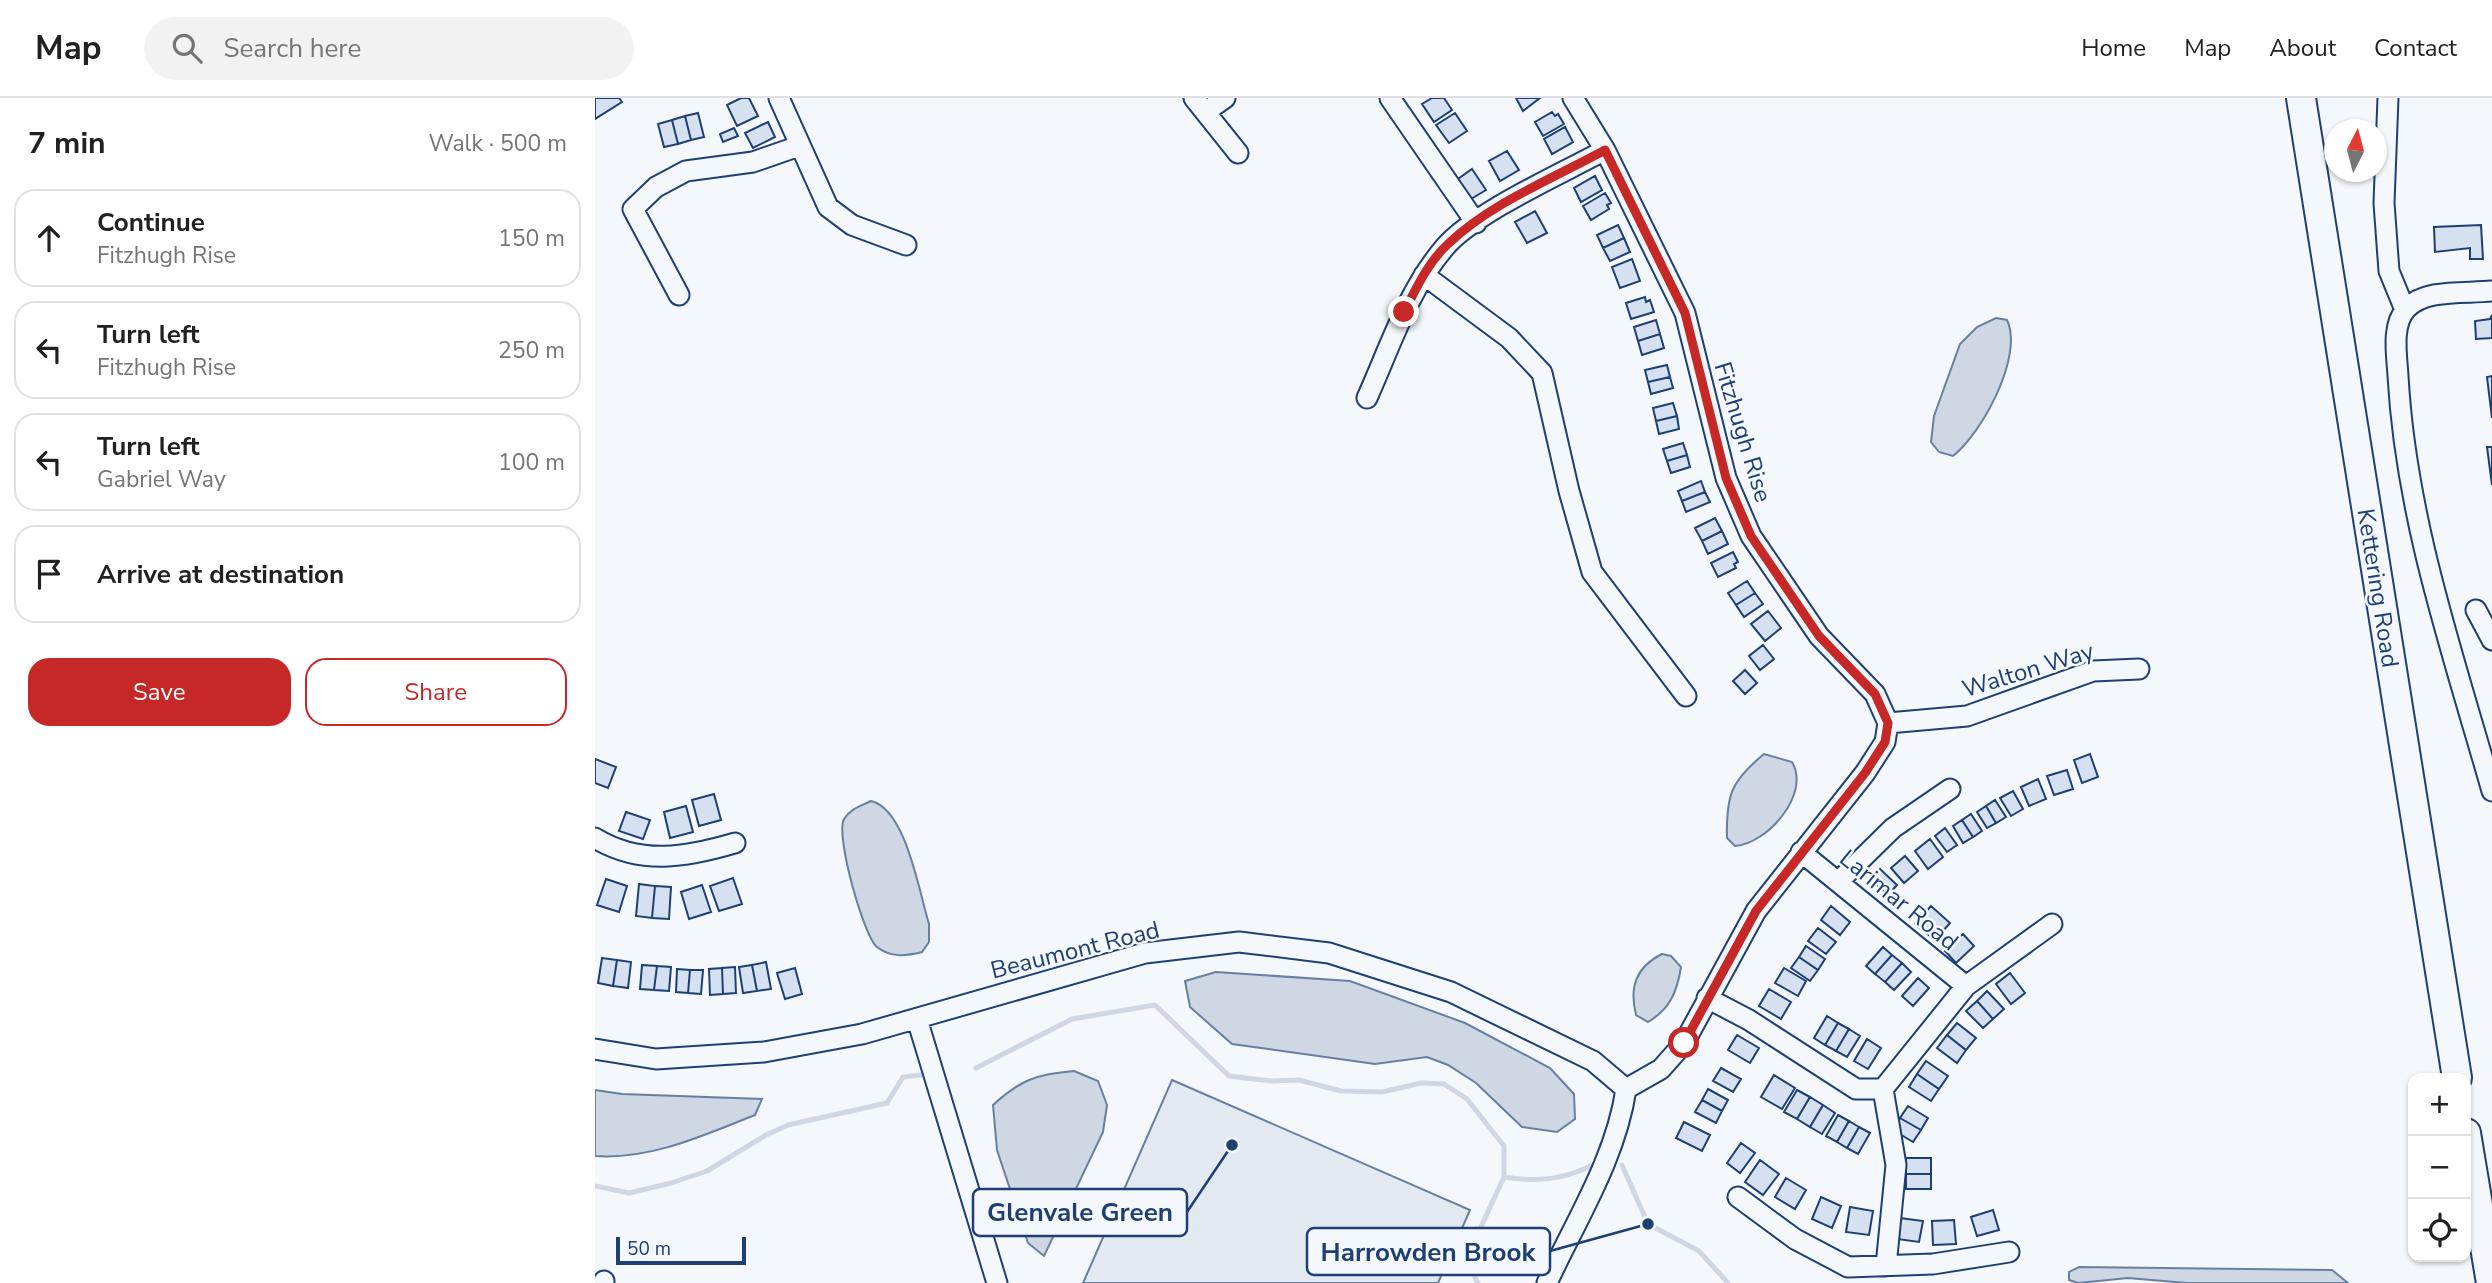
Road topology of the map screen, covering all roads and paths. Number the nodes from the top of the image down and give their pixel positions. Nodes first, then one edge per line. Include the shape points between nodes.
1 (779, 98) edge
2 (1226, 98) edge
3 (1390, 98) edge
4 (1573, 98) edge
5 (2301, 98) edge
6 (2388, 98) edge
7 (1199, 105) edge
8 (799, 146) junction
9 (1605, 150) junction
10 (1238, 153) dead end
11 (1476, 223) junction
12 (906, 245) dead end
13 (1424, 275) junction
14 (2492, 291) edge
15 (679, 295) dead end
16 (2405, 310) junction
17 (1367, 398) dead end
18 (2476, 610) dead end
19 (2492, 640) edge
20 (2139, 669) dead end
21 (1686, 696) dead end
22 (1888, 723) junction
23 (1950, 789) dead end
24 (2492, 791) edge
25 (595, 838) edge
26 (735, 843) dead end
27 (1801, 852) junction
28 (1838, 882) junction
29 (2052, 924) dead end
30 (1966, 986) junction
31 (1707, 998) junction
32 (917, 1019) junction
33 (595, 1049) edge
34 (2456, 1073) edge
35 (1626, 1088) junction
36 (1883, 1089) junction
37 (2466, 1136) edge
38 (1738, 1197) dead end
39 (2008, 1252) dead end
40 (1886, 1266) junction
41 (997, 1283) edge
42 (1547, 1283) edge
43 (2491, 1283) edge

1 - 8 street
2 - 7 street
3 - 11 street
4 - 9 street, Fitzhugh Rise
5 - 34 highway, Kettering Road
6 - 16 street via 2384,203 2389,271
7 - 10 street
8 - 12 street via 828,207 852,225
8 - 15 street via 753,162 686,171 656,187 633,209
9 - 11 street
9 - 22 street, Fitzhugh Rise via 1685,313 1726,478 1751,536 1819,636 1875,694
11 - 13 street via 1447,244
13 - 17 street
13 - 21 street via 1509,338 1542,373 1592,572
14 - 16 street via 2424,296
16 - 24 street via 2396,334 2404,448 2424,551
18 - 19 street
20 - 22 street, Walton Way via 2094,671 1967,716
22 - 27 street via 1885,742 1865,773
23 - 28 street via 1893,828
25 - 26 street via 609,847 654,859
27 - 28 street, Larimar Road
27 - 31 street via 1756,911
28 - 30 street, Larimar Road
29 - 30 street
30 - 36 street
31 - 35 street via 1684,1043 1661,1069
31 - 36 street via 1856,1089
32 - 33 street, Beaumont Road via 764,1052 656,1059
32 - 35 street, Beaumont Road via 1145,953 1239,942 1329,953 1451,992 1593,1061
32 - 41 street
35 - 42 street via 1609,1153
36 - 40 street via 1895,1165
37 - 43 highway
38 - 40 street via 1795,1239 1848,1267
39 - 40 street

